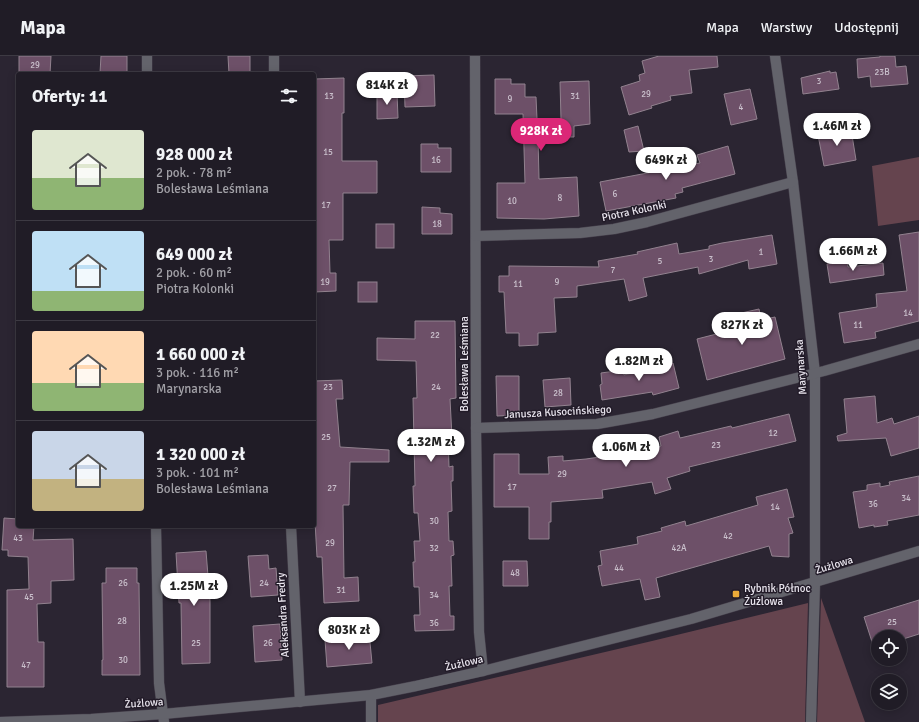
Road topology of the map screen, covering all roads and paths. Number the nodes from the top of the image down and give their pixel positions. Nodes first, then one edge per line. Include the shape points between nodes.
1 (147, 56) edge
2 (274, 56) edge
3 (475, 56) edge
4 (776, 56) edge
5 (147, 72) edge
6 (274, 72) edge
7 (793, 182) junction
8 (476, 236) junction
9 (919, 344) edge
10 (815, 373) junction
11 (476, 428) junction
12 (156, 528) edge
13 (291, 528) edge
14 (919, 551) edge
15 (815, 583) junction
16 (483, 671) junction
17 (371, 695) junction
18 (300, 702) junction
19 (163, 718) edge
20 (0, 722) edge
21 (371, 722) edge
22 (811, 722) edge

1 - 5 street
2 - 6 street
3 - 8 street, Bolesława Leśmiana
4 - 7 street, Marynarska
7 - 8 street, Piotra Kolonki via 614,229 580,234
7 - 10 street, Marynarska
8 - 11 street, Bolesława Leśmiana
9 - 10 street, Janusza Kusocińskiego
10 - 11 street, Janusza Kusocińskiego via 625,420 597,424
10 - 15 street, Marynarska
11 - 16 street, Bolesława Leśmiana via 479,632
12 - 19 street via 159,684
13 - 18 street, Aleksandra Fredry
14 - 15 street, Żużlowa
15 - 16 street, Żużlowa via 691,620
15 - 22 street, Marynarska
16 - 17 street, Żużlowa
17 - 18 street, Żużlowa
17 - 21 street
18 - 19 street, Żużlowa
19 - 20 street, Żużlowa

